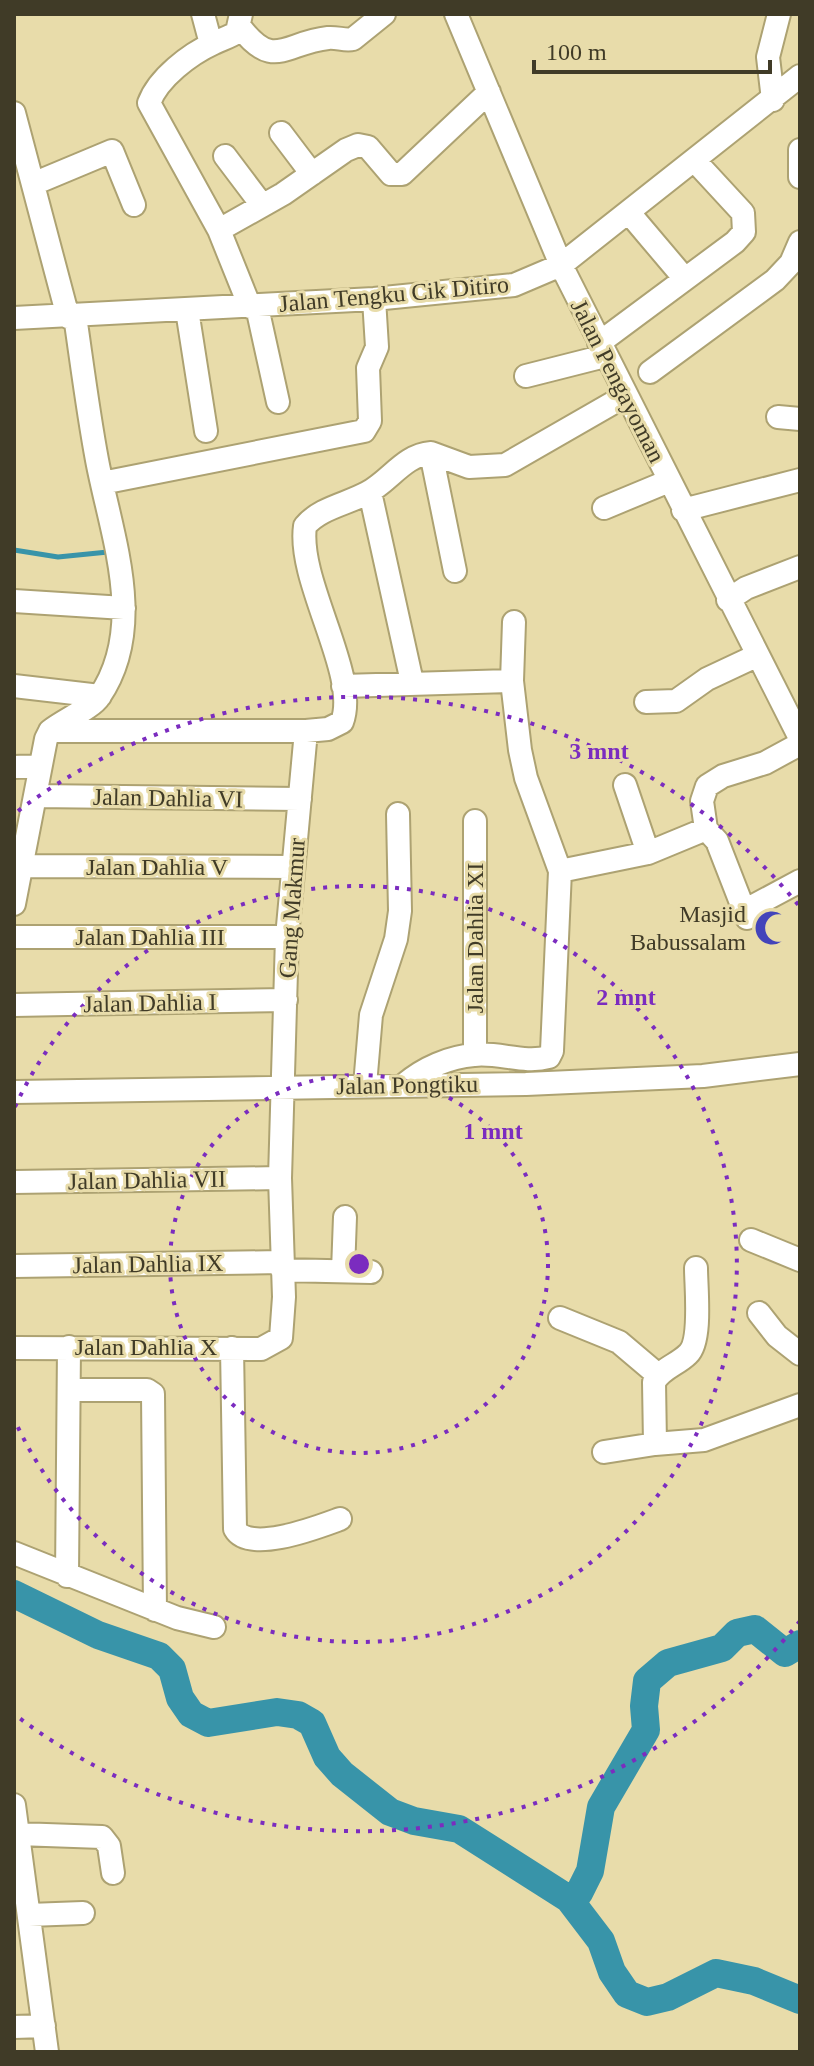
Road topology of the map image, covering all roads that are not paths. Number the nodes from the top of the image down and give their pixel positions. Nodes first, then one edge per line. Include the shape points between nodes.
1 (203, 14) edge
2 (384, 14) edge
3 (456, 14) edge
4 (779, 14) edge
5 (791, 14) edge
6 (240, 21) edge
7 (211, 44) junction
8 (789, 88) edge
9 (489, 92) junction
10 (14, 113) edge
11 (281, 133) dead end
12 (800, 150) edge
13 (225, 156) dead end
14 (695, 161) junction
15 (312, 174) junction
16 (800, 177) edge
17 (33, 184) junction
18 (134, 205) dead end
19 (262, 205) junction
20 (630, 214) junction
21 (219, 230) junction
22 (800, 242) edge
23 (561, 265) junction
24 (685, 279) junction
25 (374, 299) junction
26 (254, 307) junction
27 (187, 310) junction
28 (72, 316) junction
29 (14, 318) edge
30 (612, 371) junction
31 (650, 372) dead end
32 (526, 376) dead end
33 (278, 402) dead end
34 (206, 431) dead end
35 (431, 453) junction
36 (800, 480) edge
37 (669, 481) junction
38 (102, 483) junction
39 (370, 492) junction
40 (604, 508) dead end
41 (683, 510) junction
42 (800, 567) edge
43 (455, 571) dead end
44 (728, 600) junction
45 (14, 601) edge
46 (124, 608) junction
47 (514, 622) dead end
48 (756, 656) junction
49 (512, 681) junction
50 (412, 682) junction
51 (14, 686) edge
52 (343, 686) junction
53 (100, 696) junction
54 (646, 702) dead end
55 (50, 731) junction
56 (306, 731) junction
57 (800, 741) edge
58 (40, 766) junction
59 (14, 767) edge
60 (625, 785) dead end
61 (35, 796) junction
62 (300, 799) junction
63 (398, 814) dead end
64 (475, 821) dead end
65 (706, 829) junction
66 (648, 853) junction
67 (21, 854) edge
68 (293, 867) junction
69 (560, 871) junction
70 (800, 881) edge
71 (14, 904) edge
72 (14, 937) edge
73 (287, 937) junction
74 (286, 1000) junction
75 (14, 1005) edge
76 (475, 1054) junction
77 (800, 1064) edge
78 (405, 1084) junction
79 (365, 1085) junction
80 (282, 1087) junction
81 (14, 1092) edge
82 (280, 1178) junction
83 (14, 1182) edge
84 (345, 1217) dead end
85 (751, 1240) dead end
86 (800, 1260) edge
87 (14, 1266) edge
88 (282, 1266) junction
89 (696, 1268) dead end
90 (343, 1271) junction
91 (371, 1272) dead end
92 (759, 1313) dead end
93 (560, 1318) dead end
94 (276, 1343) joint
95 (69, 1347) junction
96 (14, 1348) edge
97 (232, 1348) junction
98 (800, 1354) edge
99 (658, 1375) junction
100 (69, 1390) junction
101 (800, 1405) edge
102 (655, 1444) junction
103 (604, 1452) dead end
104 (340, 1519) dead end
105 (14, 1553) edge
106 (67, 1576) junction
107 (155, 1610) junction
108 (214, 1627) dead end
109 (14, 1805) edge
110 (18, 1834) junction
111 (113, 1873) dead end
112 (83, 1913) dead end
113 (29, 1915) junction
114 (44, 2026) junction
115 (14, 2027) edge
116 (47, 2052) edge

1 - 7 street
2 - 6 street via 353,39 330,38 269,53 255,47
3 - 9 street, Jalan Pengayoman
4 - 8 street via 768,57
5 - 8 street via 782,62
6 - 7 street via 233,35
7 - 21 street via 159,84 149,109
8 - 14 street, Jalan Tengku Cik Ditiro
9 - 15 street via 402,174 391,174 368,147 358,145
9 - 23 street, Jalan Pengayoman
10 - 17 street
11 - 15 street
12 - 16 street
13 - 19 street
14 - 20 street, Jalan Tengku Cik Ditiro
14 - 24 street via 743,213 745,225 735,242
15 - 19 street
17 - 18 street via 112,151
17 - 28 street
19 - 21 street
20 - 23 street, Jalan Tengku Cik Ditiro
20 - 24 street
21 - 26 street
22 - 31 street via 791,263 775,280
23 - 25 street, Jalan Tengku Cik Ditiro via 514,285
23 - 30 street, Jalan Pengayoman
24 - 30 street
25 - 26 street, Jalan Tengku Cik Ditiro
25 - 38 street via 377,347 368,368 370,421 364,431
26 - 27 street, Jalan Tengku Cik Ditiro
26 - 33 street
27 - 28 street, Jalan Tengku Cik Ditiro
27 - 34 street
28 - 29 street, Jalan Tengku Cik Ditiro
28 - 38 street
30 - 32 street
30 - 35 street via 505,465 469,467
30 - 37 street, Jalan Pengayoman
35 - 39 street via 413,458
35 - 43 street
36 - 41 street
37 - 40 street
37 - 41 street, Jalan Pengayoman
38 - 46 street via 121,560
39 - 50 street
39 - 52 street via 320,514 304,530
41 - 44 street, Jalan Pengayoman
42 - 44 street
44 - 48 street, Jalan Pengayoman
45 - 46 street
46 - 53 street via 113,666
47 - 49 street
48 - 54 street via 676,701
48 - 57 street, Jalan Pengayoman
49 - 50 street
49 - 69 street via 526,778
50 - 52 street
51 - 53 street
52 - 56 street via 342,722
53 - 55 street
55 - 56 street
55 - 58 street
56 - 62 street, Gang Makmur
57 - 65 street via 765,763 707,786 702,801
58 - 59 street
58 - 61 street
60 - 66 street
61 - 62 street, Jalan Dahlia VI
61 - 67 street
62 - 68 street, Gang Makmur
63 - 79 street via 400,911 371,1015
64 - 76 street, Jalan Dahlia XI
65 - 66 street
65 - 70 street via 717,841 746,914
66 - 69 street
67 - 68 street, Jalan Dahlia V
67 - 71 street
68 - 73 street, Gang Makmur
69 - 76 street via 549,1057
72 - 73 street, Jalan Dahlia III
73 - 74 street, Gang Makmur
74 - 75 street, Jalan Dahlia I
74 - 80 street, Gang Makmur
76 - 78 street via 420,1071
77 - 78 street, Jalan Pongtiku via 703,1076
78 - 79 street, Jalan Pongtiku
79 - 80 street, Jalan Pongtiku
80 - 81 street, Jalan Pongtiku
80 - 82 street, Gang Makmur
82 - 83 street, Jalan Dahlia VII
82 - 88 street, Gang Makmur
84 - 90 street
85 - 86 street
87 - 88 street, Jalan Dahlia IX
88 - 90 street, Jalan Dahlia IX
88 - 94 street, Gang Makmur via 282,1331
89 - 99 street via 692,1349
90 - 91 street, Jalan Dahlia IX
92 - 98 street
93 - 99 street via 619,1342
94 - 97 street, Jalan Dahlia X via 261,1349
95 - 96 street, Jalan Dahlia X
95 - 97 street, Jalan Dahlia X
95 - 100 street
97 - 104 street via 238,1535 250,1540 290,1536
99 - 102 street
100 - 106 street
100 - 107 street via 147,1390 153,1396
101 - 102 street via 704,1440
102 - 103 street
105 - 106 street
106 - 107 street
107 - 108 street
109 - 110 street
110 - 111 street via 102,1837 109,1846
110 - 113 street
112 - 113 street
113 - 114 street
114 - 115 street
114 - 116 street

